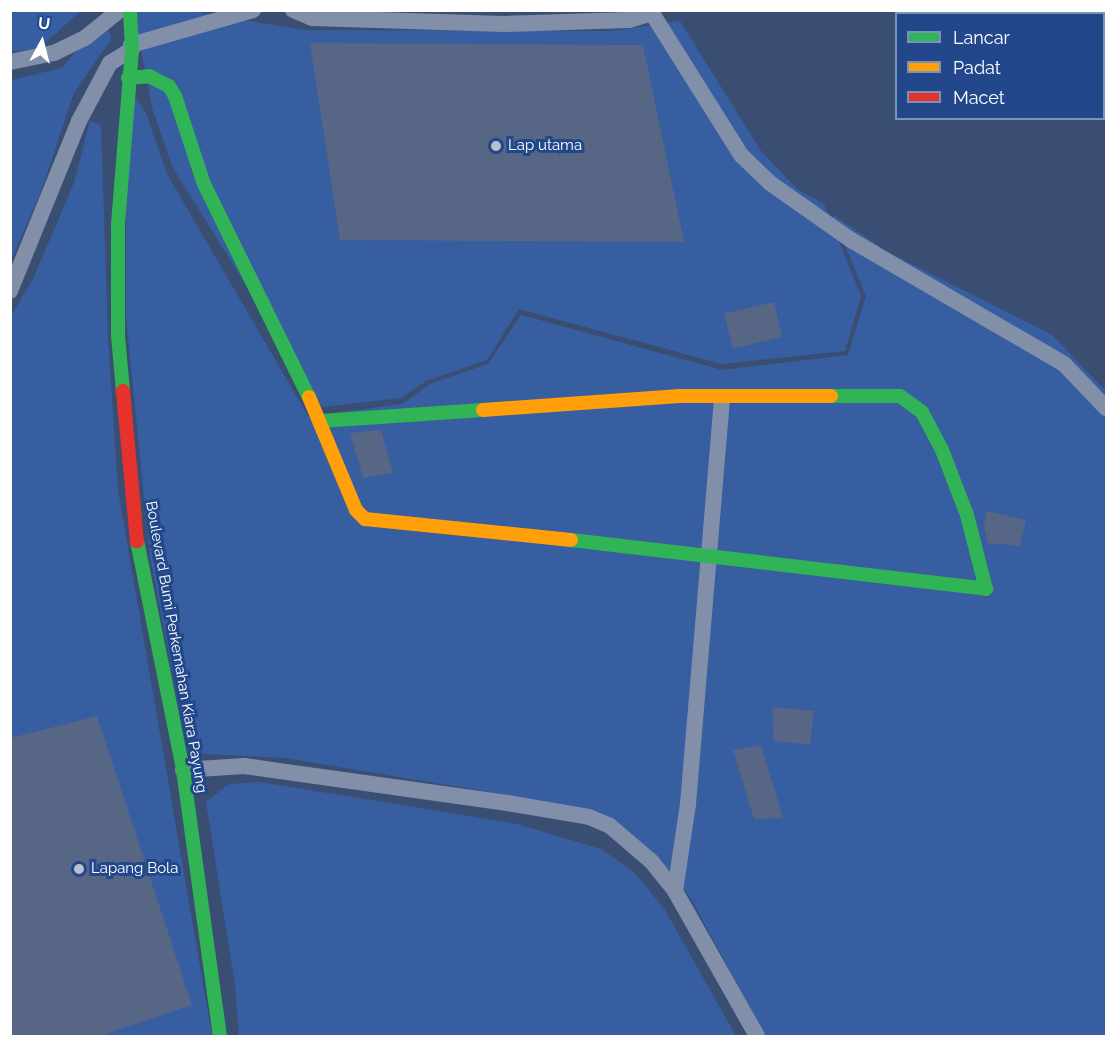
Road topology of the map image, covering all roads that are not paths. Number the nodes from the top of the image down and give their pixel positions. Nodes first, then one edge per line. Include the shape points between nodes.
1 (120, 10) edge
2 (130, 10) edge
3 (253, 10) edge
4 (293, 10) edge
5 (651, 12) edge
6 (132, 47) junction
7 (10, 62) edge
8 (128, 78) junction
9 (10, 291) edge
10 (722, 398) junction
11 (1107, 408) edge
12 (321, 421) junction
13 (711, 555) junction
14 (183, 770) junction
15 (675, 891) junction
16 (220, 1036) edge
17 (757, 1036) edge

1 - 7 street via 85,38 54,53
2 - 6 street, Boulevard Bumi Perkemahan Kiara Payung
3 - 6 street
4 - 5 street via 312,18 504,24 629,20
5 - 11 street via 676,45 741,154 770,183 851,240 1064,364
6 - 8 street, Boulevard Bumi Perkemahan Kiara Payung
6 - 9 street via 110,63 79,121
8 - 12 street via 149,76 169,86 175,96 204,184
8 - 14 street, Boulevard Bumi Perkemahan Kiara Payung via 118,224 118,336 134,526
10 - 12 street via 680,396
10 - 13 street
10 - 13 street via 900,396 912,404 922,412 942,450 967,515 986,589
12 - 13 street via 356,510 365,519
13 - 15 street via 687,822
14 - 15 street via 244,766 589,817 627,839
14 - 16 street, Boulevard Bumi Perkemahan Kiara Payung
15 - 17 street

